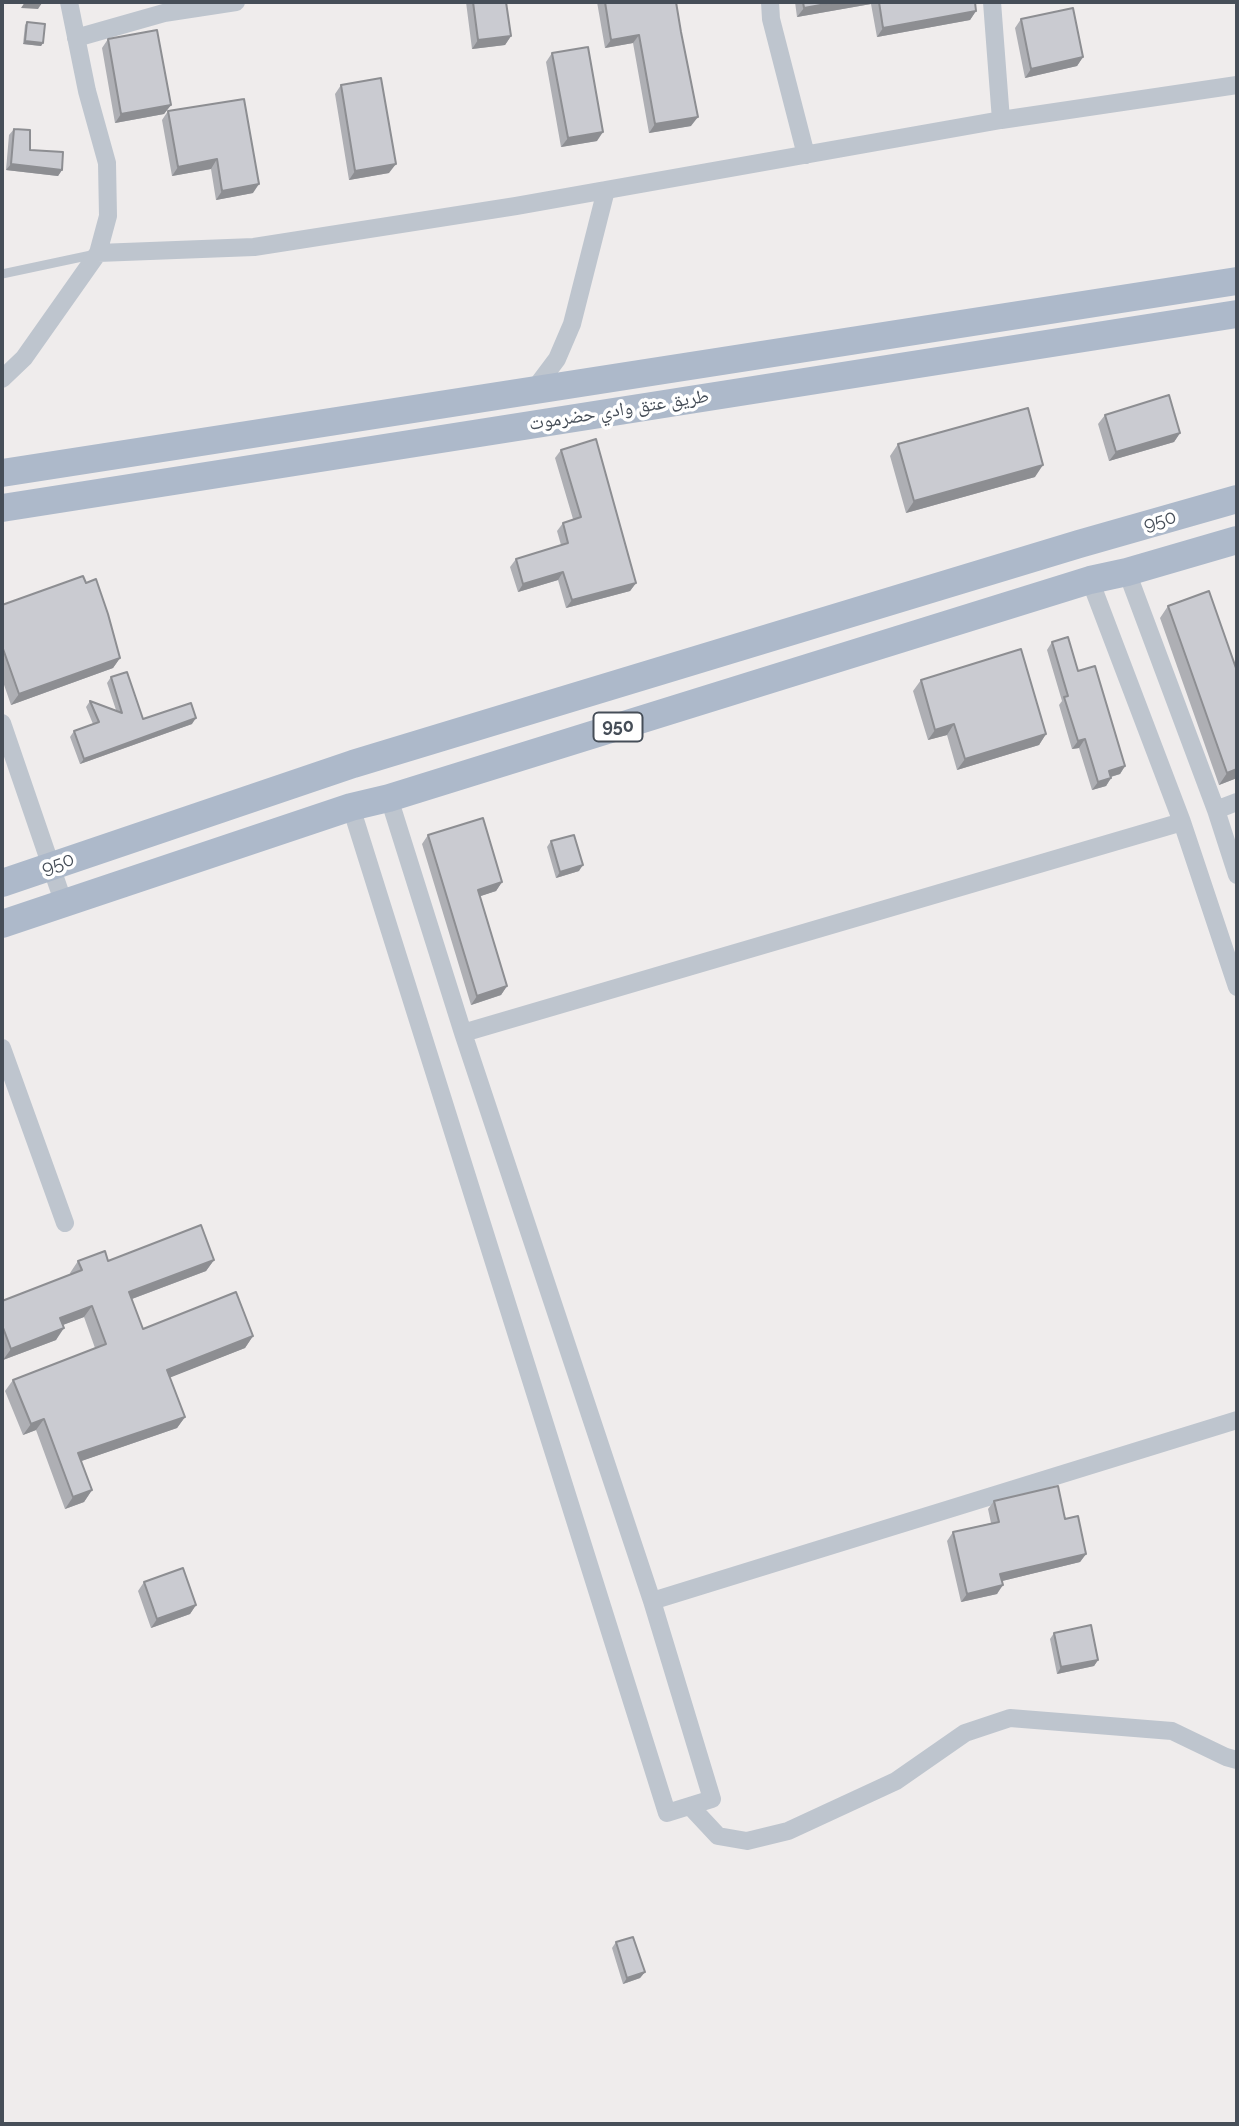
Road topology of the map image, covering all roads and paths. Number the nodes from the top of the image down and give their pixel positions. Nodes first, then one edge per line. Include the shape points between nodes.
1 (69, 2) edge
2 (236, 2) edge
3 (770, 2) edge
4 (992, 2) edge
5 (195, 5) edge
6 (76, 38) junction
7 (1237, 85) edge
8 (1001, 120) junction
9 (806, 155) junction
10 (606, 190) junction
11 (98, 253) junction
12 (2, 274) edge
13 (1237, 281) edge
14 (1237, 314) edge
15 (2, 379) edge
16 (533, 391) junction
17 (2, 473) edge
18 (1237, 499) edge
19 (2, 508) edge
20 (1237, 540) edge
21 (1127, 572) junction
22 (1090, 580) junction
23 (2, 723) edge
24 (389, 798) junction
25 (1237, 802) edge
26 (351, 807) junction
27 (1216, 810) junction
28 (1182, 822) junction
29 (52, 866) junction
30 (1237, 875) edge
31 (2, 883) edge
32 (64, 904) junction
33 (2, 924) edge
34 (1237, 987) edge
35 (463, 1033) junction
36 (2, 1048) edge
37 (65, 1223) dead end
38 (1237, 1420) edge
39 (652, 1601) junction
40 (1237, 1760) edge
41 (690, 1806) junction

1 - 6 street
2 - 5 street
3 - 9 street
4 - 8 street
5 - 6 street
6 - 11 street via 107,163 108,216
7 - 8 street
8 - 9 street
9 - 10 street
10 - 11 street via 254,247
10 - 16 street via 572,324 556,359
11 - 12 lane
11 - 15 street via 24,358
13 - 16 main road, طريق عتق وادي حضرموت
14 - 19 main road, طريق عتق وادي حضرموت
16 - 17 main road, طريق عتق وادي حضرموت
18 - 29 main road, 950 / 950 via 353,764
20 - 21 main road, 950
21 - 22 main road, 950
21 - 27 street
22 - 24 main road, 950
22 - 28 street
23 - 29 street
24 - 26 main road, 950
24 - 35 street
25 - 27 street
26 - 32 main road, 950
26 - 41 street via 667,1813
27 - 30 street
28 - 34 street
28 - 35 street
29 - 31 main road, 950 / 950
29 - 32 street
32 - 33 main road, 950
35 - 39 street
36 - 37 street
38 - 39 street
39 - 41 street via 712,1799
40 - 41 street via 1172,1731 1010,1718 965,1733 896,1781 788,1831 747,1841 718,1836

